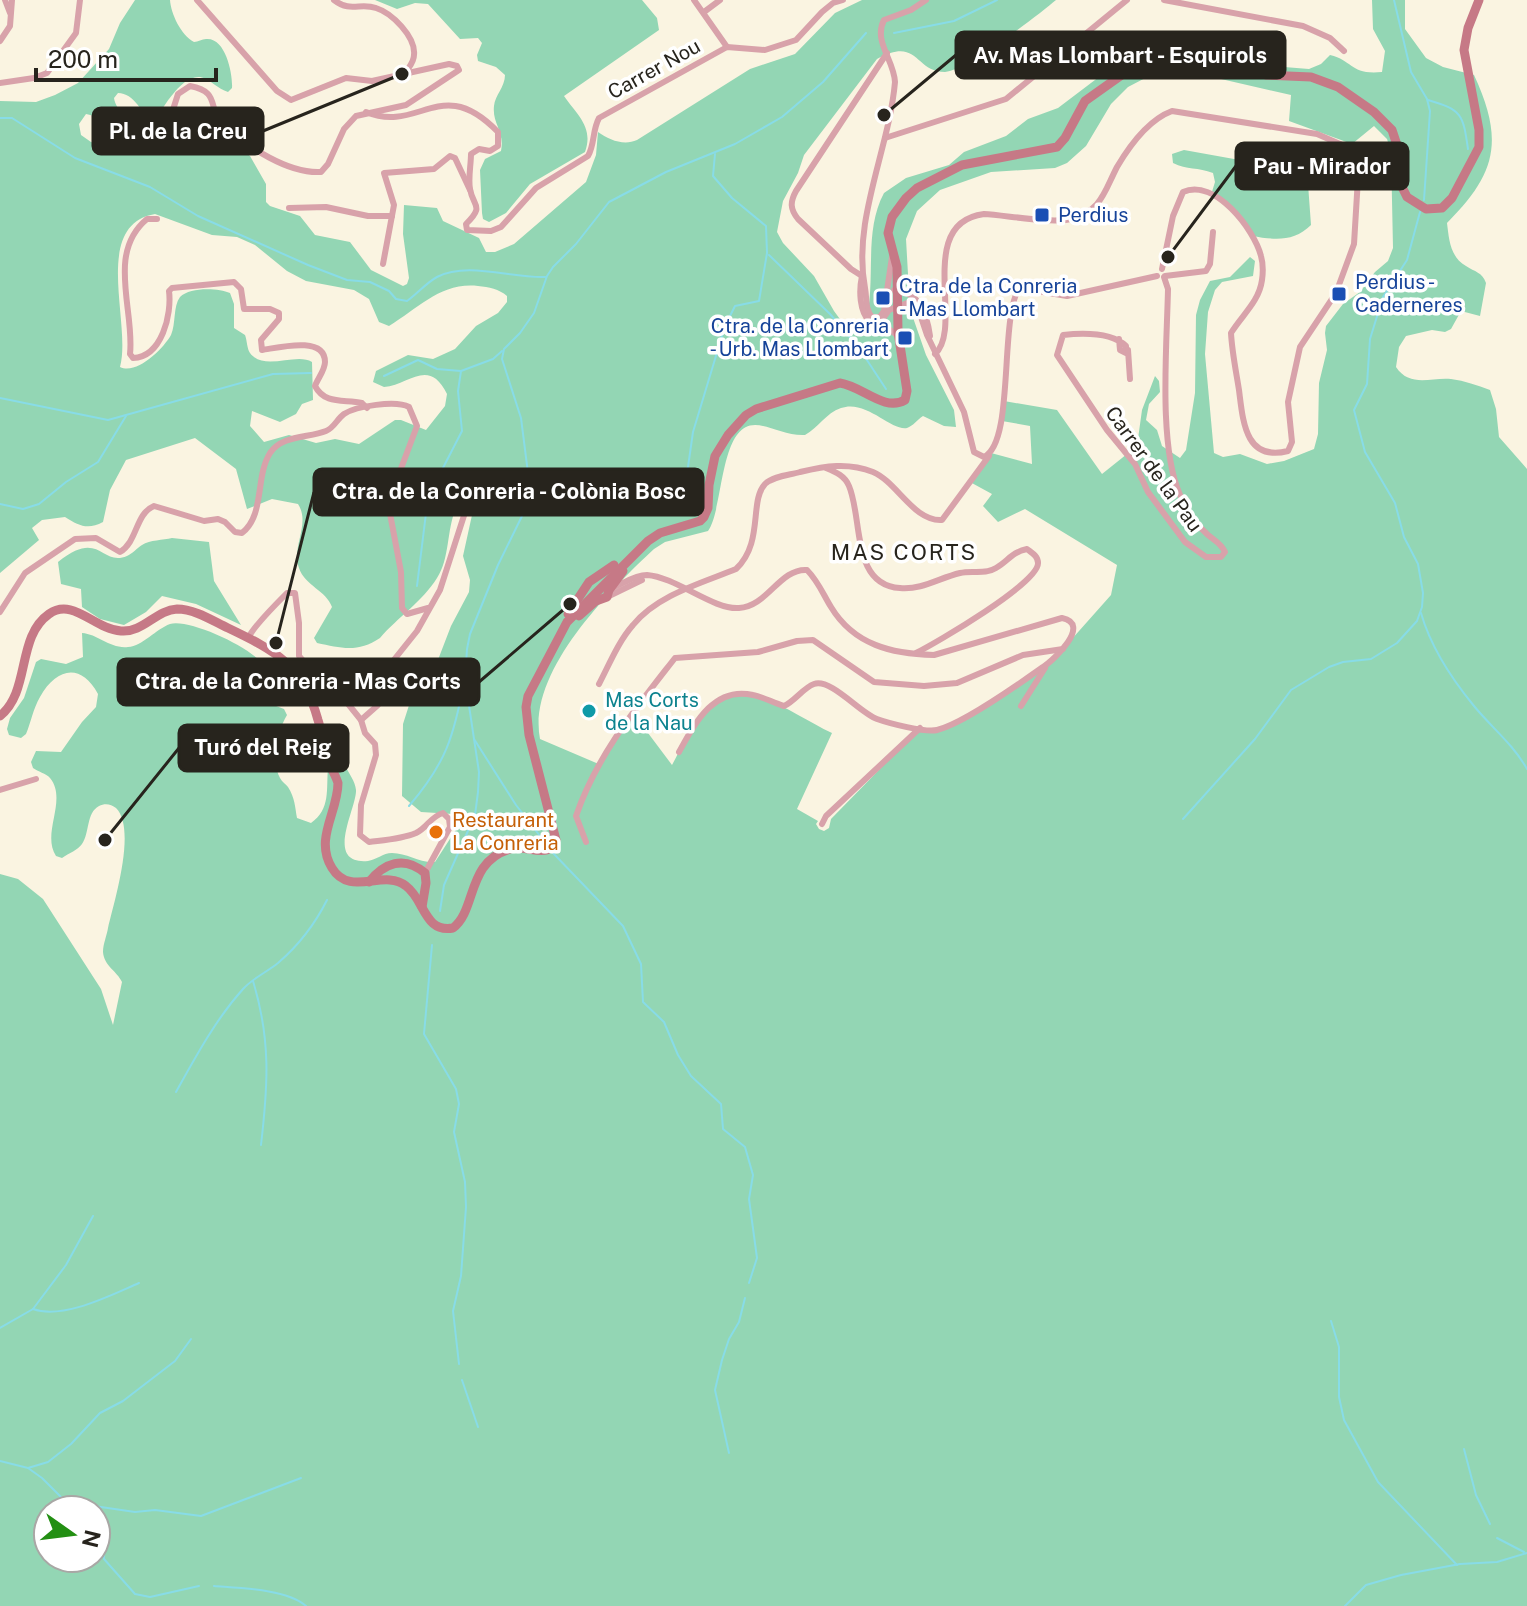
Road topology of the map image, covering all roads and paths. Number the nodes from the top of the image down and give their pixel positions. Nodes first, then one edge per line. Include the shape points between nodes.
1 (5, 0) edge
2 (12, 0) edge
3 (80, 0) edge
4 (197, 0) edge
5 (334, 0) edge
6 (694, 0) edge
7 (720, 0) edge
8 (843, 0) edge
9 (926, 0) edge
10 (1127, 0) edge
11 (1164, 0) edge
12 (1479, 0) edge
13 (704, 12) junction
14 (11, 17) junction
15 (0, 41) edge
16 (727, 47) junction
17 (1344, 51) dead end
18 (887, 53) junction
19 (406, 72) junction
20 (0, 83) edge
21 (366, 112) junction
22 (885, 138) junction
23 (96, 140) dead end
24 (470, 190) junction
25 (289, 208) dead end
26 (392, 216) junction
27 (157, 219) dead end
28 (1213, 232) dead end
29 (893, 251) junction
30 (383, 264) dead end
31 (1162, 274) junction
32 (862, 276) junction
33 (894, 294) junction
34 (899, 306) junction
35 (870, 322) junction
36 (899, 335) junction
37 (931, 344) junction
38 (935, 354) junction
39 (1130, 379) dead end
40 (367, 408) junction
41 (991, 453) junction
42 (823, 466) junction
43 (469, 500) dead end
44 (647, 542) junction
45 (586, 586) junction
46 (605, 586) junction
47 (688, 589) junction
48 (593, 599) junction
49 (428, 608) junction
50 (0, 612) edge
51 (248, 638) junction
52 (1063, 649) junction
53 (913, 655) junction
54 (547, 660) junction
55 (1047, 664) junction
56 (599, 684) dead end
57 (1021, 706) dead end
58 (0, 716) edge
59 (361, 720) junction
60 (920, 728) junction
61 (679, 752) dead end
62 (36, 779) dead end
63 (0, 790) edge
64 (822, 824) dead end
65 (586, 842) dead end
66 (425, 873) junction
67 (369, 882) junction
68 (422, 907) junction

1 - 14 street
2 - 14 street
3 - 20 street via 76,33 47,73
4 - 19 street via 288,99 298,100 346,78 372,81
5 - 19 street via 391,15 415,51
6 - 13 street
7 - 13 street
8 - 16 street, Carrer Nou via 781,47
9 - 18 street via 884,20 880,35
10 - 22 street via 1006,99
11 - 17 street via 1303,26
12 - 29 street via 1464,50 1479,147 1442,208 1426,209 1407,197 1392,130 1338,87 1311,77 1266,75 1191,57 1145,63 1115,78 1085,101 1057,147 974,161 917,188 889,224
13 - 16 street
14 - 15 street
16 - 24 street, Carrer Nou via 599,118 588,156 536,188 501,227 467,230 477,208
18 - 22 street via 895,82
18 - 32 street via 791,202 798,219
19 - 21 street via 449,64 459,70 406,105
21 - 23 street via 344,129 321,172 287,166 251,145 221,123 213,97 190,86 178,94 170,119 135,152
21 - 24 street via 392,117 444,104 459,105 487,120 498,132 498,146 471,154
22 - 32 street via 871,195
24 - 26 street via 450,156 434,169 384,173
25 - 26 street
26 - 30 street
27 - 40 street via 147,219 133,235 124,265 133,358 146,354 160,338 172,288 234,282 241,289 244,309 279,313 261,340 262,350 312,346 325,363 315,386 319,393
28 - 31 street via 1206,271
29 - 33 street
29 - 33 street
31 - 38 street via 1183,192 1204,192 1230,205 1262,257 1258,296 1231,333 1245,431 1260,449 1273,455 1288,451 1288,402 1300,347 1336,293 1354,244 1358,178 1348,154 1340,144 1317,134 1172,111 1151,121 1116,170 1105,197 1090,211 1068,220 984,214 956,231 949,242 944,331
31 - 39 street, Carrer de la Pau via 1168,289 1167,442 1173,472 1188,512 1222,545 1221,557 1206,557 1185,542 1148,492 1135,464 1062,366 1057,355 1063,335 1119,339 1128,350
31 - 41 street via 1067,296 1019,288 1010,312 1004,401
32 - 33 street via 870,316 882,316
32 - 35 street via 863,312
33 - 34 street
33 - 37 street via 916,299 923,308
34 - 35 street via 882,320
34 - 36 street
34 - 37 street via 917,305
35 - 36 street
36 - 44 street via 907,386 902,402 887,403 840,383 751,411 715,456 704,517
37 - 38 street
38 - 41 street via 956,392 974,452 984,457
40 - 49 street via 403,404 416,419 417,433 388,510 401,572 402,608 407,614
40 - 50 street via 345,413 330,430 285,441 273,450 261,478 253,522 242,533 218,519 204,521 154,506 143,515 126,548 120,552 96,538 75,539 25,573
41 - 42 street via 950,511 935,521 875,473 855,466
42 - 47 street via 764,485 745,561
42 - 53 street via 849,485 866,565 888,586 917,587 960,573 986,572 1016,551 1027,549 1035,555 1036,572 1018,587
43 - 49 street via 440,590
44 - 46 street
44 - 46 street via 609,570
45 - 46 street
45 - 48 street
45 - 54 street via 553,637
46 - 47 street via 653,577
46 - 48 street
46 - 48 street
47 - 53 street via 742,609 795,571 807,570 855,635 891,652
47 - 56 street via 633,624
48 - 54 street
49 - 59 street via 385,671 378,705
51 - 58 street via 187,610 168,611 136,630 122,631 97,625 72,609 59,610 34,631 13,703
51 - 59 street via 287,593 295,593 299,656 324,674
51 - 67 street via 279,655 308,692 324,754 338,783 325,835 329,862 343,879
52 - 53 street via 1073,630 1062,618 934,655
52 - 55 street
52 - 65 street via 1023,655 957,683 924,686 874,682 813,640 758,652 675,658 596,769 576,816
54 - 68 street via 528,696 526,713 556,834 554,844 542,851 510,849 493,858 472,886 462,918 453,928 437,928
55 - 57 street
55 - 60 street via 967,716 935,731
59 - 66 street via 376,755 361,805 360,835 369,842 390,841 418,832 443,813 450,827
60 - 61 street via 876,719 830,687 813,684 784,706 750,694 714,701 697,718
60 - 64 street
62 - 63 street
66 - 67 street via 398,862 379,869
66 - 68 street
67 - 68 street via 399,881

